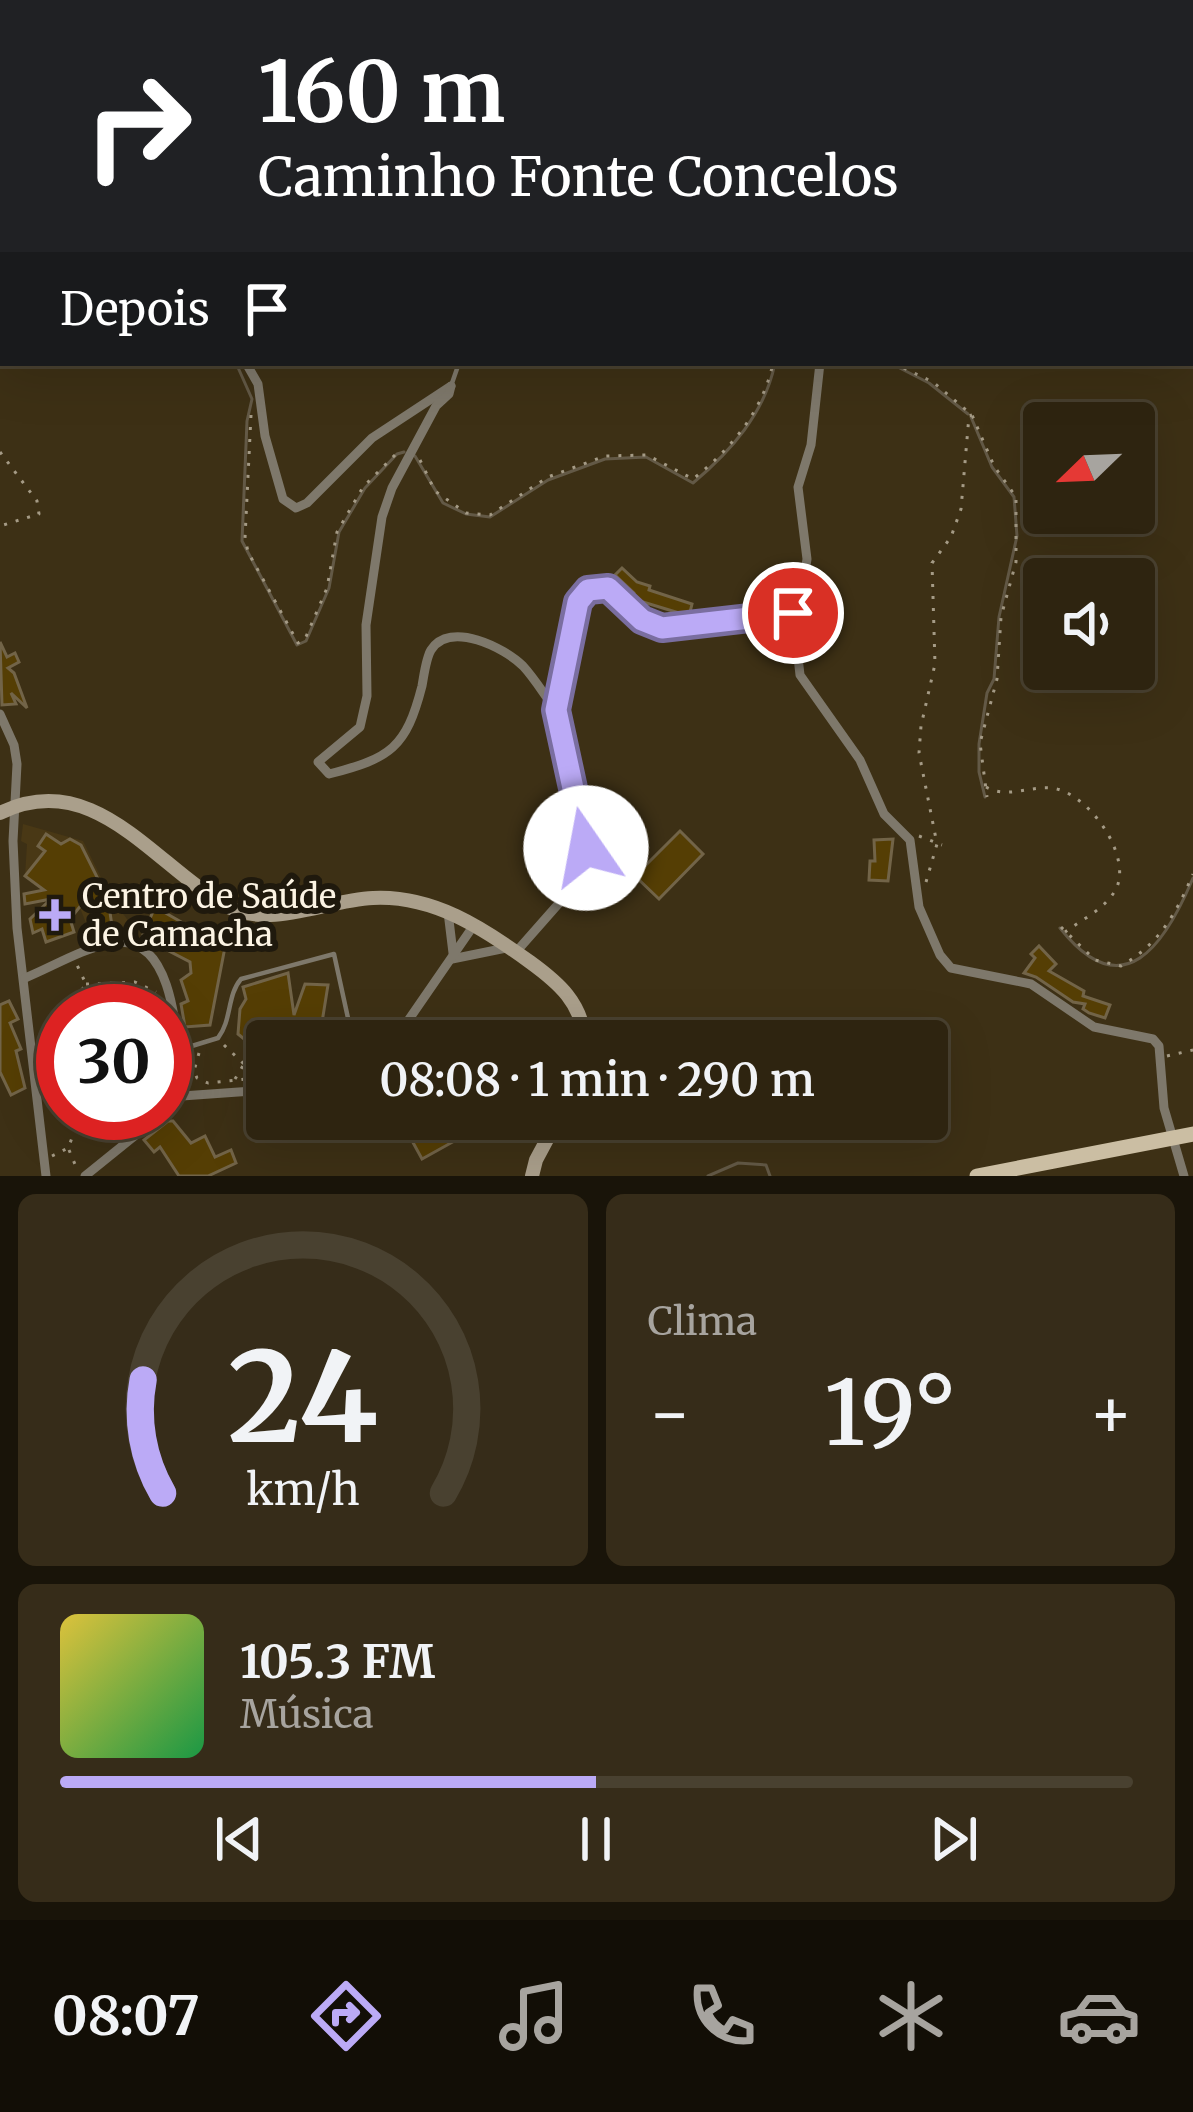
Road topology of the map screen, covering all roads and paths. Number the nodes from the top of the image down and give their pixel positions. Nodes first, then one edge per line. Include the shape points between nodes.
1 (248, 366) edge
2 (459, 366) edge
3 (772, 366) edge
4 (820, 366) edge
5 (899, 366) edge
6 (452, 386) junction
7 (972, 415) junction
8 (250, 420) dead end
9 (414, 450) junction
10 (0, 452) edge
11 (0, 526) edge
12 (793, 613) junction
13 (556, 710) junction
14 (0, 714) edge
15 (986, 786) junction
16 (987, 796) dead end
17 (0, 813) edge
18 (910, 840) junction
19 (940, 844) junction
20 (1193, 874) edge
21 (919, 907) junction
22 (448, 912) junction
23 (474, 925) junction
24 (512, 950) junction
25 (74, 958) junction
26 (452, 959) junction
27 (25, 978) junction
28 (86, 984) joint
29 (141, 984) edge
30 (162, 984) edge
31 (340, 1014) dead end
32 (334, 1020) edge
33 (348, 1020) edge
34 (409, 1020) edge
35 (580, 1020) edge
36 (32, 1043) junction
37 (36, 1044) edge
38 (192, 1046) edge
39 (212, 1047) dead end
40 (204, 1050) dead end
41 (1193, 1050) edge
42 (1160, 1058) junction
43 (244, 1064) joint
44 (246, 1080) edge
45 (234, 1081) junction
46 (246, 1092) edge
47 (230, 1094) junction
48 (192, 1096) edge
49 (1193, 1134) edge
50 (71, 1140) edge
51 (128, 1140) edge
52 (547, 1140) edge
53 (68, 1148) junction
54 (44, 1158) junction
55 (46, 1176) edge
56 (82, 1176) edge
57 (532, 1176) edge
58 (977, 1176) edge
59 (1184, 1176) edge

1 - 6 street via 283,499 296,508 372,438
2 - 6 lane
3 - 9 path via 768,388 729,450 694,479 647,454 605,456 548,477 490,515 466,513 434,491
4 - 12 street via 798,487 807,559
5 - 7 path
6 - 9 street
7 - 15 path via 1016,497 1019,533 980,743
7 - 19 path via 962,509 932,563 934,664 919,753
8 - 9 path via 248,552 298,644 327,588 337,532 397,452
9 - 13 street via 382,517 360,727 322,755 320,767 329,774 394,749 412,724 431,650 458,636 508,654
10 - 11 path via 39,514
12 - 13 street via 662,628 608,588 588,590 578,602
12 - 18 street via 800,675 860,760 884,814
13 - 24 street via 586,848 568,892
14 - 27 street via 14,745 14,895
15 - 16 path
15 - 20 path via 995,793 1053,788 1082,799 1103,825 1119,884 1106,903 1063,929 1095,960 1121,966 1141,955 1175,915
17 - 22 main road via 43,800 84,805 221,903 252,914 373,898
18 - 19 path via 914,833
18 - 21 street
19 - 21 path
21 - 42 street via 951,968 1031,984 1094,1027 1153,1039
22 - 23 main road
22 - 26 street
23 - 24 main road
23 - 26 street
24 - 26 street
24 - 35 main road via 565,990
25 - 27 street
25 - 28 path
25 - 30 street via 128,943 159,967
26 - 34 street
27 - 36 street
28 - 29 path
31 - 32 path
33 - 38 lane via 334,954 238,982 218,1038
36 - 37 path
36 - 54 street
39 - 43 path via 229,1046
40 - 45 path via 193,1062 197,1078
41 - 42 path
42 - 59 street via 1164,1108
43 - 45 path
44 - 45 path
45 - 47 path
46 - 47 street
47 - 48 street
49 - 58 main road
50 - 53 path
51 - 56 street
52 - 57 main road
53 - 54 path
53 - 56 path
54 - 55 street

